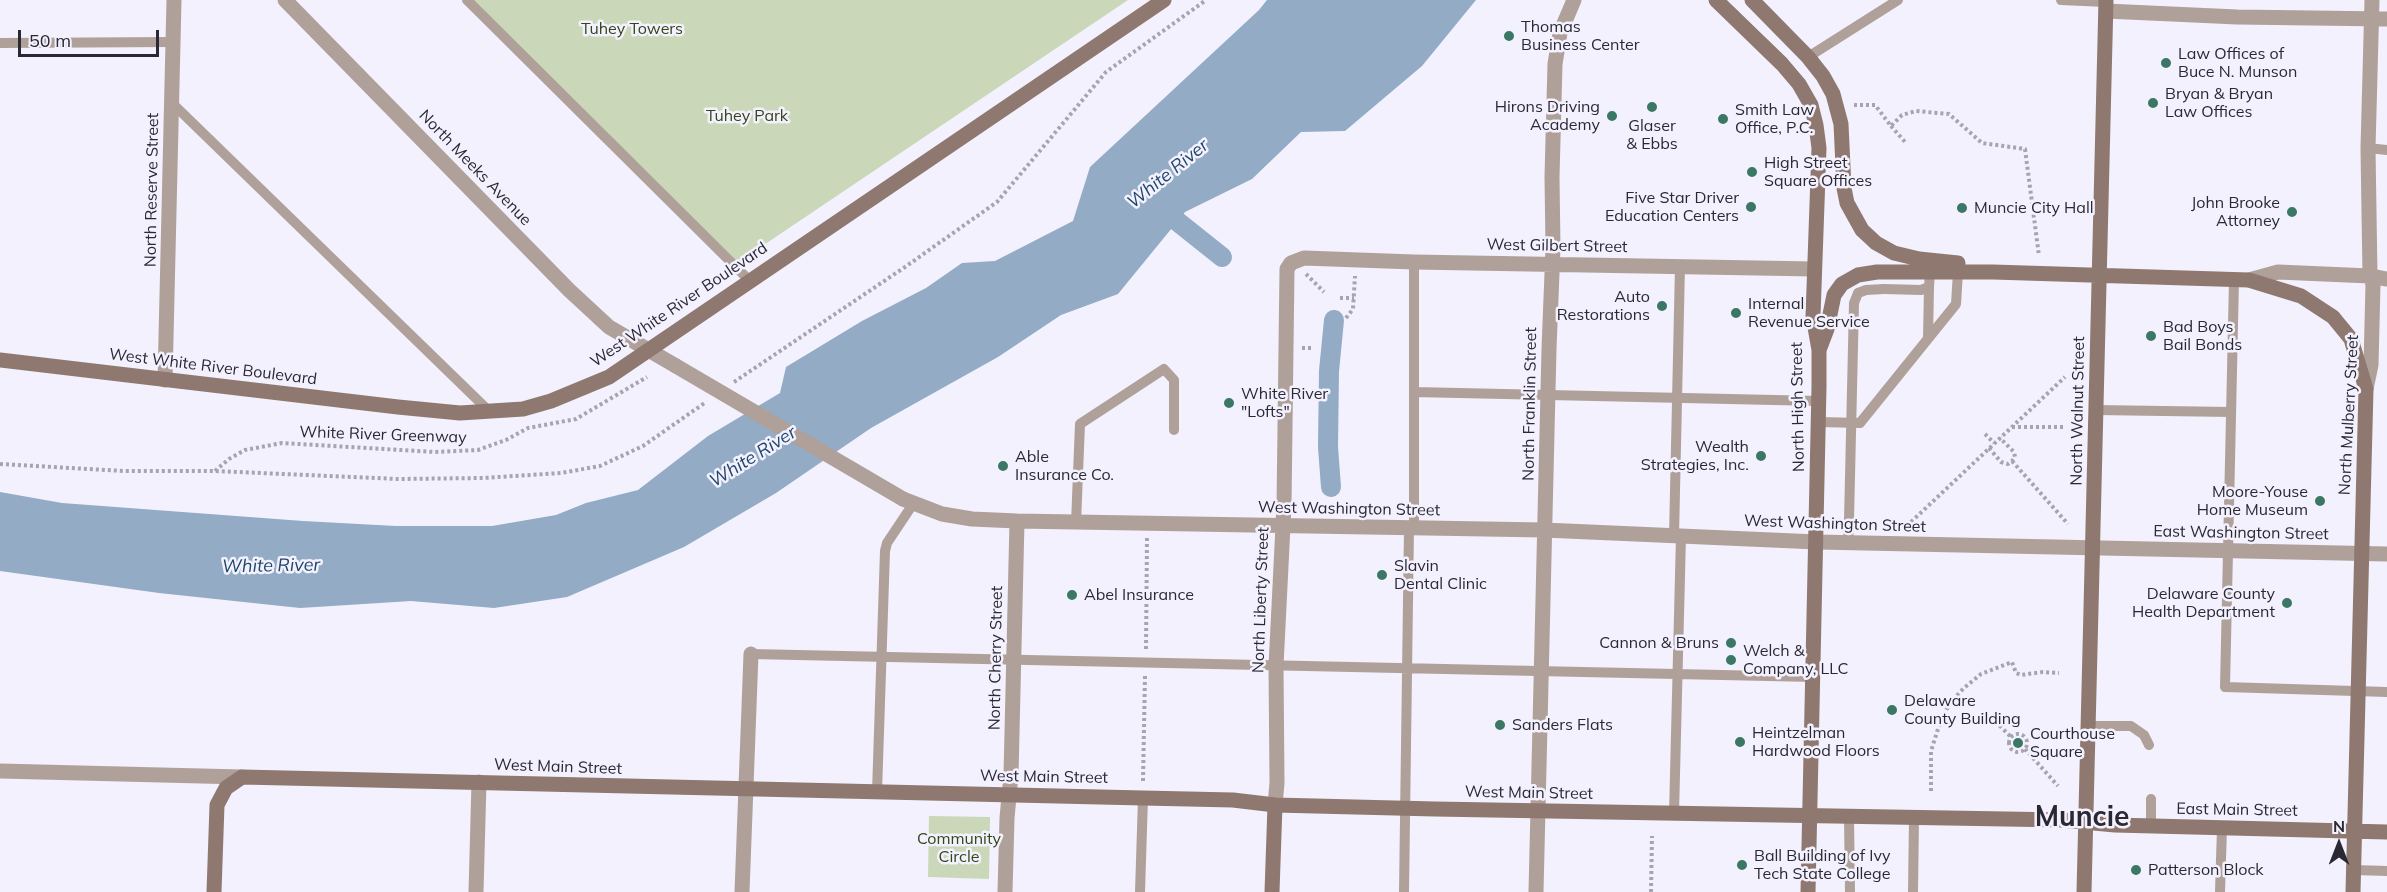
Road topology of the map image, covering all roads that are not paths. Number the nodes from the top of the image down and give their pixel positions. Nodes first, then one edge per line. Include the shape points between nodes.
1 (174, 0) edge
2 (285, 0) edge
3 (467, 0) edge
4 (1164, 0) edge
5 (1574, 0) edge
6 (1716, 0) edge
7 (1752, 0) edge
8 (1898, 0) edge
9 (2061, 0) edge
10 (2372, 0) edge
11 (2106, 4) edge
12 (2379, 19) edge
13 (173, 42) junction
14 (0, 43) edge
15 (1808, 57) junction
16 (172, 103) junction
17 (2368, 148) junction
18 (2387, 150) edge
19 (1414, 262) junction
20 (1552, 263) junction
21 (1302, 266) joint
22 (1680, 266) junction
23 (1814, 269) junction
24 (1958, 272) junction
25 (1993, 272) junction
26 (2099, 276) junction
27 (2370, 276) junction
28 (1929, 279) junction
29 (2387, 279) edge
30 (749, 280) junction
31 (2241, 280) junction
32 (1928, 339) junction
33 (649, 349) junction
34 (1819, 350) junction
35 (0, 360) edge
36 (165, 380) junction
37 (2366, 389) junction
38 (1414, 392) junction
39 (1548, 395) junction
40 (1677, 398) junction
41 (1819, 401) junction
42 (2096, 410) junction
43 (489, 412) junction
44 (2231, 412) junction
45 (1819, 422) junction
46 (1174, 430) dead end
47 (908, 501) junction
48 (1017, 521) junction
49 (1076, 523) junction
50 (1282, 525) junction
51 (1411, 528) junction
52 (1544, 530) junction
53 (1677, 536) junction
54 (1817, 542) junction
55 (1848, 543) junction
56 (2093, 548) junction
57 (2228, 551) junction
58 (2361, 554) junction
59 (2387, 554) edge
60 (751, 654) joint
61 (882, 656) junction
62 (1013, 660) junction
63 (1276, 666) junction
64 (1407, 669) junction
65 (1542, 672) junction
66 (1676, 674) junction
67 (1814, 677) junction
68 (2357, 691) junction
69 (2387, 692) edge
70 (2088, 726) junction
71 (2149, 745) dead end
72 (0, 771) edge
73 (242, 777) junction
74 (479, 782) junction
75 (747, 790) junction
76 (877, 792) junction
77 (1010, 794) junction
78 (1143, 798) junction
79 (2151, 799) dead end
80 (1275, 805) junction
81 (1405, 808) junction
82 (1538, 812) junction
83 (1674, 814) junction
84 (1810, 816) junction
85 (1849, 817) junction
86 (1914, 818) junction
87 (2086, 823) junction
88 (2151, 826) junction
89 (2222, 828) junction
90 (2354, 831) junction
91 (2387, 832) edge
92 (2354, 870) junction
93 (2387, 871) edge
94 (214, 892) edge
95 (476, 892) edge
96 (742, 892) edge
97 (1005, 892) edge
98 (1140, 892) edge
99 (1272, 892) edge
100 (1404, 892) edge
101 (1536, 892) edge
102 (1808, 892) edge
103 (1850, 892) edge
104 (1913, 892) edge
105 (2084, 892) edge
106 (2220, 892) edge
107 (2353, 892) edge

1 - 13 street, North Reserve Street
2 - 33 street, North Meeks Avenue via 569,290 609,327
3 - 30 lane
4 - 30 main road, West White River Boulevard
5 - 20 street, North Franklin Street via 1560,33 1555,60
6 - 23 main road, North High Street via 1782,64 1811,105 1819,148
7 - 15 main road
8 - 15 lane
9 - 11 lane
10 - 12 street, North Mulberry Street
11 - 12 street via 2237,17
11 - 26 main road, North Walnut Street
12 - 17 street, North Mulberry Street
13 - 14 lane
13 - 16 street, North Reserve Street
15 - 25 main road via 1833,94 1841,124 1845,196 1862,230 1894,253 1963,263
16 - 36 street, North Reserve Street
16 - 43 lane
17 - 18 lane
17 - 27 street, North Mulberry Street
19 - 20 street, West Gilbert Street
19 - 21 street, West Gilbert Street
19 - 38 lane
20 - 22 street, West Gilbert Street
20 - 39 street, North Franklin Street
21 - 50 street, North Liberty Street via 1291,263 1287,269
22 - 23 street, West Gilbert Street
22 - 40 lane
23 - 34 main road, North High Street via 1813,316
24 - 25 main road
24 - 28 main road
24 - 32 lane via 1956,304
25 - 26 main road
26 - 31 main road
26 - 42 main road, North Walnut Street
27 - 29 street
27 - 31 street via 2278,272
27 - 37 street, North Mulberry Street via 2371,365
28 - 32 lane
28 - 34 main road via 1877,272 1858,275 1842,284 1834,295
28 - 55 lane, bridge via 1922,290 1866,290 1858,293 1854,303
30 - 33 main road, West White River Boulevard
31 - 37 main road via 2301,296 2333,316 2351,339
31 - 44 lane
32 - 45 lane via 1860,423
33 - 43 main road, West White River Boulevard via 583,389 523,409
33 - 47 street, West Washington Street, bridge
34 - 41 main road, North High Street
35 - 36 main road, West White River Boulevard
36 - 43 main road, West White River Boulevard via 398,407
37 - 58 main road, North Mulberry Street
38 - 39 lane
38 - 51 lane
39 - 40 lane
39 - 52 street, North Franklin Street
40 - 41 lane
40 - 53 lane
41 - 45 main road, North High Street
42 - 44 lane
42 - 56 main road, North Walnut Street
44 - 57 lane
45 - 54 main road, North High Street
46 - 49 lane via 1174,380 1164,369 1080,424
47 - 48 street, West Washington Street via 942,514
47 - 61 lane via 885,551
48 - 49 street, West Washington Street
48 - 62 street, North Cherry Street
49 - 50 street, West Washington Street
50 - 51 street, West Washington Street
50 - 63 street, North Liberty Street
51 - 52 street, West Washington Street
51 - 64 lane
52 - 53 street, West Washington Street
52 - 65 street, North Franklin Street
53 - 54 street, West Washington Street
53 - 66 lane
54 - 55 street, West Washington Street
54 - 67 main road, North High Street
55 - 56 street, West Washington Street
56 - 57 street, East Washington Street
56 - 70 main road, North Walnut Street
57 - 58 street, East Washington Street
57 - 68 lane via 2225,687
58 - 59 street, East Washington Street
58 - 68 main road, North Mulberry Street
60 - 61 lane
60 - 75 street
61 - 62 lane
61 - 76 lane
62 - 63 lane
62 - 77 street, North Cherry Street
63 - 64 lane
63 - 80 street, North Liberty Street
64 - 65 lane
64 - 81 lane
65 - 66 lane
65 - 82 street, North Franklin Street
66 - 67 lane
66 - 83 lane
67 - 84 main road, North High Street
68 - 69 lane
68 - 90 main road, North Mulberry Street
70 - 71 lane via 2131,726 2144,735
70 - 87 main road, North Walnut Street
72 - 73 street, West Main Street
73 - 74 main road, West Main Street
73 - 94 main road via 226,789 217,806
74 - 75 main road, West Main Street
74 - 95 street
75 - 76 main road, West Main Street
75 - 96 street
76 - 77 main road, West Main Street
77 - 78 main road, West Main Street
77 - 97 street, North Cherry Street
78 - 80 main road, West Main Street
78 - 98 lane
79 - 88 lane
80 - 81 main road, West Main Street
80 - 99 main road
81 - 82 main road, West Main Street
81 - 100 lane
82 - 83 main road, West Main Street
82 - 101 street, North Franklin Street
83 - 84 main road, West Main Street
84 - 85 main road, West Main Street
84 - 102 main road, North High Street
85 - 86 main road, West Main Street
85 - 103 lane
86 - 87 main road, West Main Street
86 - 104 lane
87 - 88 main road, East Main Street
87 - 105 main road, North Walnut Street
88 - 89 main road, East Main Street
89 - 90 main road, East Main Street
89 - 106 lane
90 - 91 main road, East Main Street
90 - 92 main road, North Mulberry Street
92 - 93 lane
92 - 107 main road, North Mulberry Street

